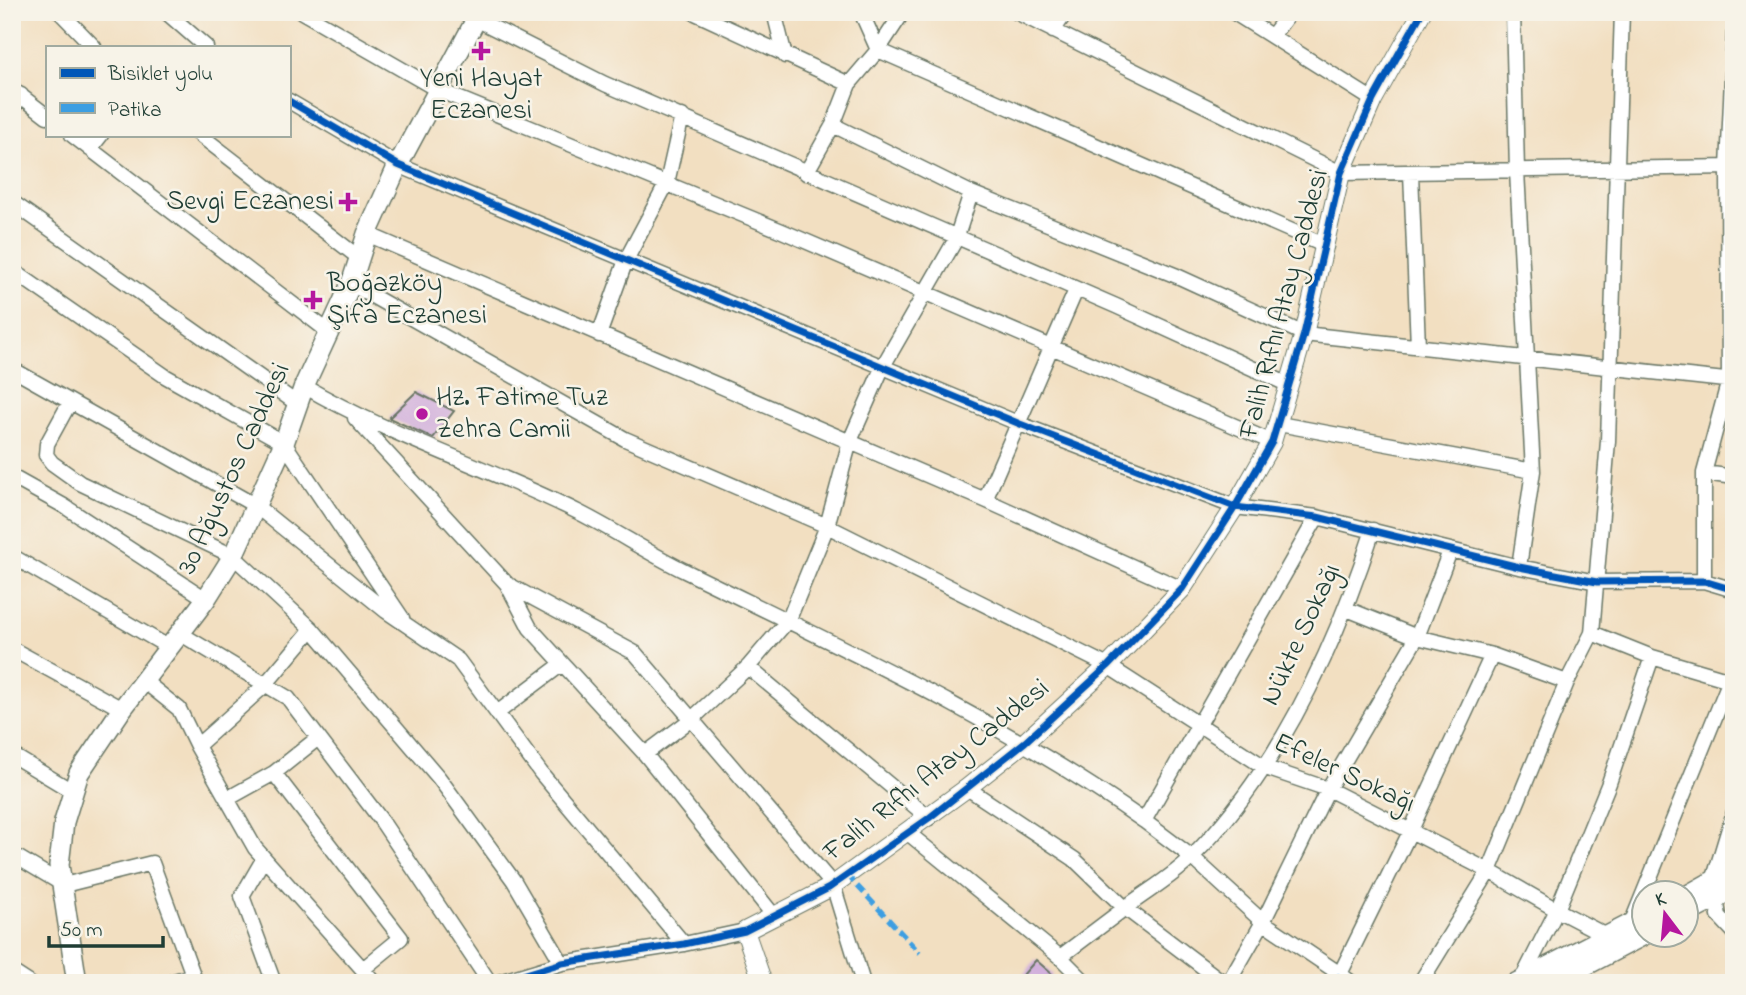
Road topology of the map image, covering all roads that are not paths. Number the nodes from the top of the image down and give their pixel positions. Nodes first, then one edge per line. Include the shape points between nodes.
1 (60, 12) edge
2 (166, 12) edge
3 (302, 12) edge
4 (774, 12) edge
5 (861, 12) edge
6 (903, 12) edge
7 (1016, 12) edge
8 (1066, 12) edge
9 (1233, 12) edge
10 (1290, 12) edge
11 (1422, 12) edge
12 (1513, 12) edge
13 (1622, 12) edge
14 (695, 13) edge
15 (472, 15) edge
16 (1053, 31) junction
17 (1734, 33) edge
18 (1272, 36) junction
19 (93, 46) edge
20 (205, 46) edge
21 (878, 50) junction
22 (785, 56) junction
23 (849, 84) junction
24 (438, 90) junction
25 (17, 92) edge
26 (1373, 100) junction
27 (290, 102) edge
28 (12, 110) edge
29 (46, 115) edge
30 (681, 116) junction
31 (833, 125) junction
32 (73, 136) edge
33 (101, 136) edge
34 (201, 136) edge
35 (90, 149) junction
36 (398, 165) junction
37 (1731, 167) edge
38 (1618, 169) junction
39 (1517, 171) junction
40 (806, 173) junction
41 (1341, 173) junction
42 (1411, 173) junction
43 (667, 183) junction
44 (971, 193) junction
45 (12, 202) edge
46 (367, 234) junction
47 (957, 239) junction
48 (1326, 246) junction
49 (358, 257) junction
50 (626, 260) junction
51 (12, 270) edge
52 (351, 284) junction
53 (1076, 290) junction
54 (927, 294) junction
55 (329, 331) junction
56 (1304, 334) junction
57 (599, 335) junction
58 (1418, 346) junction
59 (1053, 349) junction
60 (1527, 358) junction
61 (883, 366) junction
62 (1611, 367) junction
63 (12, 369) edge
64 (1731, 381) edge
65 (1289, 385) junction
66 (302, 395) junction
67 (70, 402) junction
68 (350, 413) junction
69 (1020, 424) junction
70 (1279, 424) junction
71 (850, 441) junction
72 (1272, 442) junction
73 (285, 443) junction
74 (1533, 471) junction
75 (1704, 473) junction
76 (12, 477) edge
77 (1734, 477) edge
78 (985, 500) junction
79 (256, 506) junction
80 (1235, 507) junction
81 (1317, 517) junction
82 (827, 526) junction
83 (1373, 530) junction
84 (1450, 551) junction
85 (12, 556) edge
86 (233, 556) junction
87 (1520, 567) junction
88 (1704, 581) junction
89 (1597, 582) junction
90 (507, 584) junction
91 (1182, 589) junction
92 (1734, 590) edge
93 (206, 600) junction
94 (1348, 609) junction
95 (789, 619) junction
96 (405, 622) junction
97 (313, 629) junction
98 (1592, 633) junction
99 (1417, 637) junction
100 (176, 641) junction
101 (12, 649) edge
102 (1492, 655) junction
103 (1652, 657) junction
104 (562, 664) junction
105 (1108, 666) junction
106 (748, 667) junction
107 (144, 681) junction
108 (1732, 681) edge
109 (1567, 682) junction
110 (264, 686) junction
111 (122, 709) junction
112 (497, 713) junction
113 (692, 718) junction
114 (1199, 724) junction
115 (318, 738) junction
116 (1026, 742) junction
117 (197, 746) junction
118 (645, 754) junction
119 (12, 755) edge
120 (1266, 768) junction
121 (274, 774) junction
122 (967, 788) junction
123 (1328, 789) junction
124 (72, 791) junction
125 (227, 799) junction
126 (1734, 812) edge
127 (929, 818) junction
128 (1144, 821) junction
129 (1410, 832) junction
130 (908, 833) junction
131 (12, 854) edge
132 (1192, 857) junction
133 (264, 858) junction
134 (1734, 869) edge
135 (1489, 871) junction
136 (1657, 880) edge
137 (64, 885) junction
138 (833, 885) junction
139 (1734, 889) edge
140 (1714, 890) junction
141 (1700, 893) edge
142 (1700, 902) edge
143 (1125, 908) junction
144 (1557, 910) junction
145 (774, 916) junction
146 (1263, 922) junction
147 (1630, 929) edge
148 (745, 931) junction
149 (1630, 932) edge
150 (1734, 932) edge
151 (1607, 936) junction
152 (684, 944) junction
153 (1060, 957) junction
154 (562, 963) junction
155 (363, 969) junction
156 (12, 972) edge
157 (1339, 974) junction
158 (194, 979) edge
159 (757, 981) edge
160 (1519, 981) edge
161 (29, 983) edge
162 (77, 983) edge
163 (168, 983) edge
164 (274, 983) edge
165 (375, 983) edge
166 (490, 983) edge
167 (496, 983) edge
168 (863, 983) edge
169 (1086, 983) edge
170 (1226, 983) edge
171 (1352, 983) edge
172 (1420, 983) edge
173 (1552, 983) edge

1 - 19 street
2 - 20 street
3 - 24 street
4 - 22 street
5 - 21 street
6 - 21 street
7 - 16 street
8 - 16 street
9 - 18 street
10 - 18 street
11 - 26 street, Falih Rıfhı Atay Caddesi
12 - 39 street
13 - 38 street
14 - 22 street
15 - 24 main road, 30 Ağustos Caddesi
15 - 30 street via 605,85
16 - 41 street
17 - 37 street
18 - 26 street
21 - 23 street
21 - 48 street
22 - 23 street
23 - 31 street
24 - 36 main road, 30 Ağustos Caddesi
24 - 43 street
25 - 28 street
25 - 29 street
26 - 41 street, Falih Rıfhı Atay Caddesi
27 - 36 street
30 - 40 street
30 - 43 street
31 - 40 street
31 - 44 street
32 - 35 street
33 - 35 street
34 - 49 street
35 - 55 street
36 - 46 main road, 30 Ağustos Caddesi
36 - 50 street
37 - 38 street
37 - 64 street
38 - 39 street
38 - 62 street
39 - 42 street
39 - 60 street
40 - 47 street
41 - 42 street
41 - 48 street, Falih Rıfhı Atay Caddesi
42 - 58 street
43 - 50 street
43 - 54 street
44 - 47 street
44 - 56 street via 1177,276
45 - 66 street
46 - 49 main road, 30 Ağustos Caddesi
46 - 57 street
47 - 53 street
47 - 54 street
48 - 56 street, Falih Rıfhı Atay Caddesi
49 - 52 main road, 30 Ağustos Caddesi
50 - 57 street
50 - 61 street
51 - 73 street via 164,376
52 - 55 main road, 30 Ağustos Caddesi
52 - 82 street, Efeler Sokağı via 625,439
53 - 59 street
53 - 65 street
54 - 59 street
54 - 61 street
55 - 66 main road, 30 Ağustos Caddesi
56 - 58 street
56 - 65 street, Falih Rıfhı Atay Caddesi
57 - 71 street
58 - 60 street
59 - 69 street
59 - 72 street
60 - 62 street
60 - 74 street
61 - 69 street
61 - 71 street
62 - 64 street
62 - 89 street
63 - 67 street
64 - 75 street
65 - 70 street, Falih Rıfhı Atay Caddesi
66 - 68 street
66 - 73 main road, 30 Ağustos Caddesi
67 - 79 street
67 - 86 street via 47,444 46,455 52,463 80,483
68 - 90 street
68 - 95 street via 578,512 683,570
69 - 78 street
69 - 80 street
70 - 72 street, Falih Rıfhı Atay Caddesi
70 - 74 street
71 - 78 street
71 - 82 street
72 - 80 street, Falih Rıfhı Atay Caddesi
73 - 79 main road, 30 Ağustos Caddesi
73 - 96 street
74 - 87 street
75 - 77 street
75 - 88 street
76 - 93 street
78 - 91 street
79 - 86 main road, 30 Ağustos Caddesi
79 - 96 street
80 - 81 street
80 - 91 street, Falih Rıfhı Atay Caddesi
81 - 83 street
81 - 114 street
82 - 95 street
82 - 105 street, Efeler Sokağı
83 - 84 street
83 - 94 street, Nükte Sokağı
84 - 87 street
84 - 99 street
85 - 100 street
86 - 93 main road, 30 Ağustos Caddesi
86 - 97 street
87 - 89 street
88 - 89 street
88 - 92 street
89 - 98 street
90 - 104 street via 530,628
90 - 113 street via 635,653
91 - 105 street, Falih Rıfhı Atay Caddesi
93 - 100 main road, 30 Ağustos Caddesi
94 - 99 street
94 - 120 street, Nükte Sokağı
95 - 106 street
95 - 116 street
96 - 112 street via 458,660
97 - 110 street
97 - 154 street via 439,778 514,881
98 - 103 street
98 - 109 street
99 - 102 street
99 - 123 street
100 - 107 main road, 30 Ağustos Caddesi
100 - 110 street
101 - 111 street
102 - 109 street
102 - 129 street
103 - 108 street
103 - 144 street via 1609,783
104 - 112 street
104 - 118 street
105 - 114 street, Efeler Sokağı
105 - 116 street, Falih Rıfhı Atay Caddesi
106 - 113 street
106 - 127 street
107 - 111 main road, 30 Ağustos Caddesi
107 - 117 street via 179,709
108 - 136 street
109 - 135 street
110 - 115 street via 288,698
110 - 117 street
111 - 124 main road, 30 Ağustos Caddesi
112 - 152 street via 541,773
113 - 118 street
113 - 138 street
114 - 120 street, Efeler Sokağı
114 - 128 street
115 - 121 street
115 - 166 street via 381,820
116 - 122 street, Falih Rıfhı Atay Caddesi
116 - 128 street
117 - 125 street
118 - 145 street
119 - 124 street
120 - 123 street, Efeler Sokağı
120 - 132 street, Nükte Sokağı
121 - 125 street
121 - 155 street via 401,938
122 - 127 street, Falih Rıfhı Atay Caddesi
122 - 143 street via 1073,859
123 - 129 street, Efeler Sokağı
123 - 146 street
124 - 137 main road, 30 Ağustos Caddesi via 60,854
125 - 133 street
126 - 140 street
127 - 130 street, Falih Rıfhı Atay Caddesi
128 - 132 street
129 - 135 street, Efeler Sokağı
129 - 157 street
130 - 138 street, Falih Rıfhı Atay Caddesi
130 - 153 street
131 - 137 street
132 - 143 street, Nükte Sokağı
132 - 146 street
133 - 155 street
133 - 164 street via 242,896
134 - 140 main road
135 - 144 street, Efeler Sokağı
135 - 172 street
137 - 158 street via 152,863
137 - 162 main road, 30 Ağustos Caddesi
138 - 145 street, Falih Rıfhı Atay Caddesi
138 - 168 street
139 - 140 main road
140 - 141 main road
140 - 142 main road
140 - 150 street via 1719,916
143 - 153 street, Nükte Sokağı
143 - 170 street
144 - 151 street, Efeler Sokağı
144 - 160 street
145 - 148 street, Falih Rıfhı Atay Caddesi
146 - 157 street
146 - 170 street
147 - 151 main road
148 - 152 street
148 - 159 street
149 - 173 main road
151 - 160 main road
152 - 154 street
153 - 169 street
154 - 167 street
155 - 165 street
156 - 161 street
157 - 171 street
158 - 163 street

